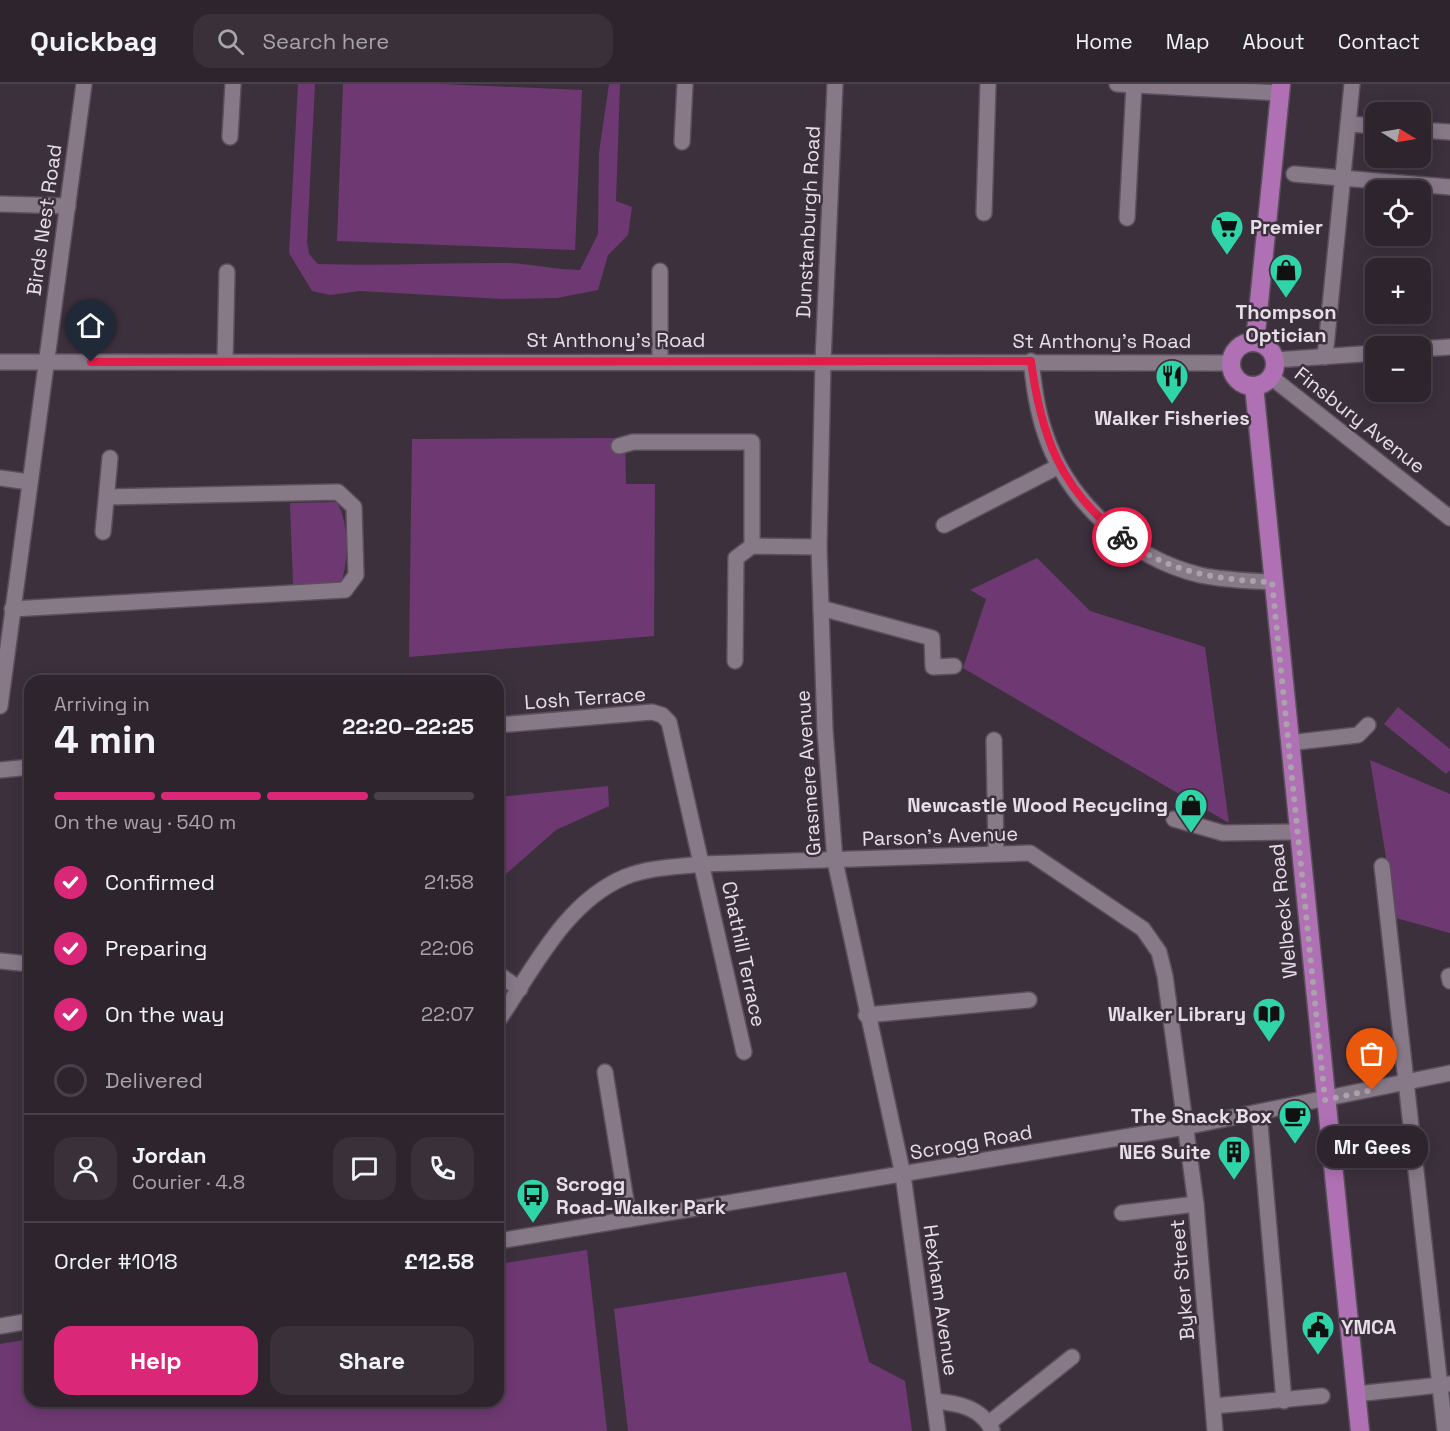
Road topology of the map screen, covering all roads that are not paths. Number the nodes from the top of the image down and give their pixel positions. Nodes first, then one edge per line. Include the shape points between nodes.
1 (84, 84) edge
2 (232, 84) edge
3 (686, 84) edge
4 (835, 84) edge
5 (988, 84) edge
6 (1117, 84) edge
7 (1352, 84) edge
8 (1134, 85) edge
9 (1281, 88) edge
10 (1349, 124) junction
11 (1365, 125) edge
12 (1431, 131) edge
13 (1450, 132) edge
14 (230, 137) dead end
15 (682, 142) dead end
16 (1294, 174) dead end
17 (1342, 177) junction
18 (1450, 187) edge
19 (0, 204) edge
20 (68, 206) junction
21 (984, 213) dead end
22 (1127, 218) dead end
23 (660, 271) dead end
24 (227, 272) dead end
25 (1255, 342) junction
26 (1450, 346) edge
27 (1431, 348) edge
28 (1365, 354) edge
29 (1325, 357) junction
30 (823, 361) junction
31 (1031, 361) junction
32 (0, 362) edge
33 (46, 362) junction
34 (225, 362) junction
35 (660, 362) junction
36 (1231, 363) junction
37 (1273, 368) junction
38 (1254, 387) junction
39 (619, 446) dead end
40 (110, 458) dead end
41 (1059, 466) junction
42 (0, 478) edge
43 (29, 482) junction
44 (107, 497) junction
45 (1450, 518) edge
46 (944, 525) dead end
47 (104, 532) dead end
48 (752, 546) junction
49 (819, 548) junction
50 (1272, 582) junction
51 (821, 608) junction
52 (12, 609) junction
53 (735, 661) dead end
54 (954, 666) dead end
55 (2, 677) edge
56 (0, 706) edge
57 (504, 724) edge
58 (1368, 725) dead end
59 (994, 740) dead end
60 (1289, 743) junction
61 (24, 768) edge
62 (0, 770) edge
63 (1174, 819) dead end
64 (1298, 832) junction
65 (996, 852) junction
66 (835, 861) junction
67 (703, 864) junction
68 (1382, 866) dead end
69 (0, 961) edge
70 (24, 963) edge
71 (1449, 976) edge
72 (504, 978) edge
73 (1450, 981) edge
74 (520, 989) junction
75 (1029, 999) dead end
76 (504, 1012) edge
77 (866, 1015) junction
78 (744, 1052) dead end
79 (605, 1072) dead end
80 (1450, 1073) edge
81 (1405, 1083) junction
82 (1325, 1100) junction
83 (1258, 1113) junction
84 (1185, 1126) junction
85 (903, 1175) junction
86 (1196, 1204) junction
87 (1122, 1213) dead end
88 (629, 1219) junction
89 (504, 1240) edge
90 (24, 1322) edge
91 (0, 1326) edge
92 (1072, 1357) dead end
93 (1445, 1384) edge
94 (1356, 1394) junction
95 (1322, 1396) dead end
96 (934, 1401) junction
97 (1284, 1401) junction
98 (1214, 1406) junction
99 (991, 1427) edge
100 (938, 1431) edge
101 (1215, 1431) edge
102 (1360, 1431) edge
103 (1445, 1431) edge

1 - 20 street, Birds Nest Road
2 - 14 street
3 - 15 street
4 - 30 street, Dunstanburgh Road
5 - 21 street
6 - 8 street
7 - 10 street
8 - 9 street
8 - 22 street
9 - 25 main road
10 - 11 street
10 - 17 street
12 - 13 street
16 - 17 street
17 - 18 street
17 - 29 street
19 - 20 street
20 - 33 street, Birds Nest Road
23 - 35 street
24 - 34 street
25 - 36 main road via 1239,347
25 - 37 main road via 1266,346
26 - 27 street
28 - 29 street
29 - 37 street
30 - 31 street, St Anthony's Road
30 - 35 street, St Anthony's Road
30 - 49 street, Grasmere Avenue
31 - 36 street, St Anthony's Road
31 - 41 street via 1037,404
32 - 33 street, St Anthony's Road
33 - 34 street, St Anthony's Road
33 - 43 street, Birds Nest Road
34 - 35 street, St Anthony's Road
36 - 38 main road via 1235,377
37 - 38 main road via 1263,384
37 - 45 street, Finsbury Avenue
38 - 50 main road, Welbeck Road
39 - 48 street via 633,442 752,442
40 - 44 street
41 - 46 street
41 - 50 street via 1106,525 1134,547 1200,575
42 - 43 street
43 - 52 street, Birds Nest Road
44 - 47 street
44 - 52 street via 338,492 354,507 356,575 345,590
48 - 49 street
48 - 53 street via 736,558
49 - 51 street, Grasmere Avenue
50 - 60 main road, Welbeck Road
51 - 54 street via 932,638 933,667
51 - 66 street, Grasmere Avenue
52 - 55 street, Birds Nest Road
55 - 56 street, Birds Nest Road
57 - 67 street, Losh Terrace via 640,712 662,715 669,722
58 - 60 street via 1358,735
59 - 65 street
60 - 64 main road, Welbeck Road
61 - 62 street
63 - 64 street via 1223,833
64 - 82 main road, Welbeck Road
65 - 66 street, Parson's Avenue
65 - 84 street, Parson's Avenue via 1030,853 1143,929 1159,952 1166,976
66 - 67 street, Parson's Avenue
66 - 77 street, Grasmere Avenue
67 - 74 street, Parson's Avenue via 651,870 604,889 575,912
67 - 78 street, Chathill Terrace
68 - 81 street
69 - 70 street
71 - 73 street
72 - 74 street
74 - 76 street, Parson's Avenue
75 - 77 street
77 - 85 street, Grasmere Avenue
79 - 88 street
80 - 81 street, Scrogg Road
81 - 82 street, Scrogg Road
81 - 93 street
82 - 83 street, Scrogg Road
82 - 94 main road, Welbeck Road
83 - 84 street, Scrogg Road
83 - 97 street
84 - 85 street, Scrogg Road
84 - 86 street, Byker Street
85 - 88 street, Scrogg Road
85 - 96 street, Hexham Avenue
86 - 87 street
86 - 98 street, Byker Street
88 - 89 street, Scrogg Road
90 - 91 street
92 - 99 street
93 - 94 street
93 - 103 street
94 - 102 main road, Welbeck Road
95 - 97 street
96 - 99 street via 958,1403 975,1410
96 - 100 street, Hexham Avenue
97 - 98 street
98 - 101 street, Byker Street

